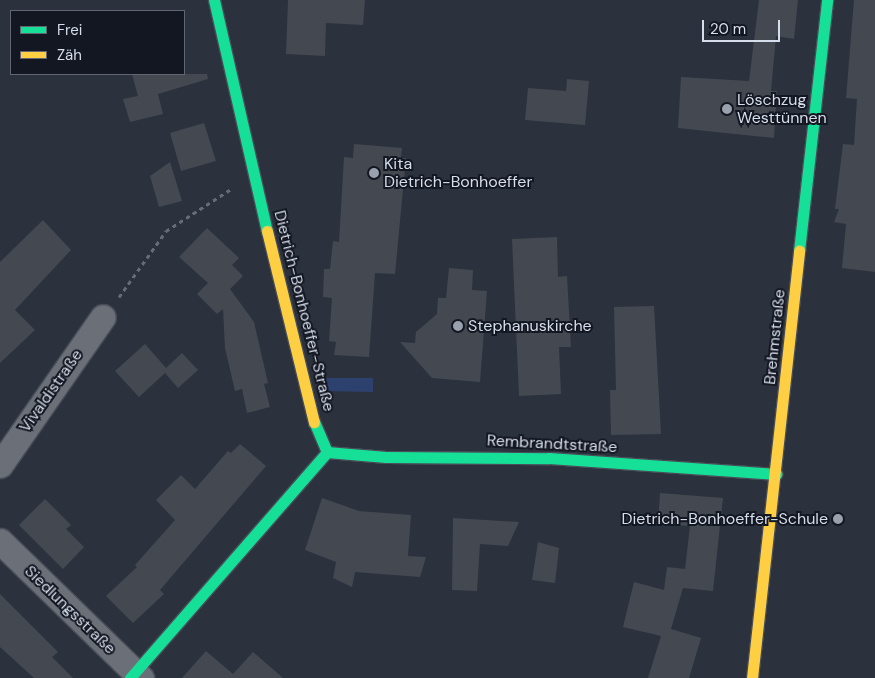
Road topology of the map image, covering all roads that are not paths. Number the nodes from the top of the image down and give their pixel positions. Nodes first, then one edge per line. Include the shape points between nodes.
1 (214, 0) edge
2 (827, 0) edge
3 (103, 317) road end
4 (327, 452) junction
5 (0, 466) edge
6 (776, 474) junction
7 (0, 541) edge
8 (135, 676) edge
9 (752, 678) edge

1 - 4 street, Dietrich-Bonhoeffer-Straße via 309,412
2 - 6 street, Brehmstraße
3 - 5 street, Vivaldistraße
4 - 6 street, Rembrandtstraße via 386,457 549,458
4 - 8 street
6 - 9 street, Brehmstraße
7 - 8 street, Siedlungsstraße

